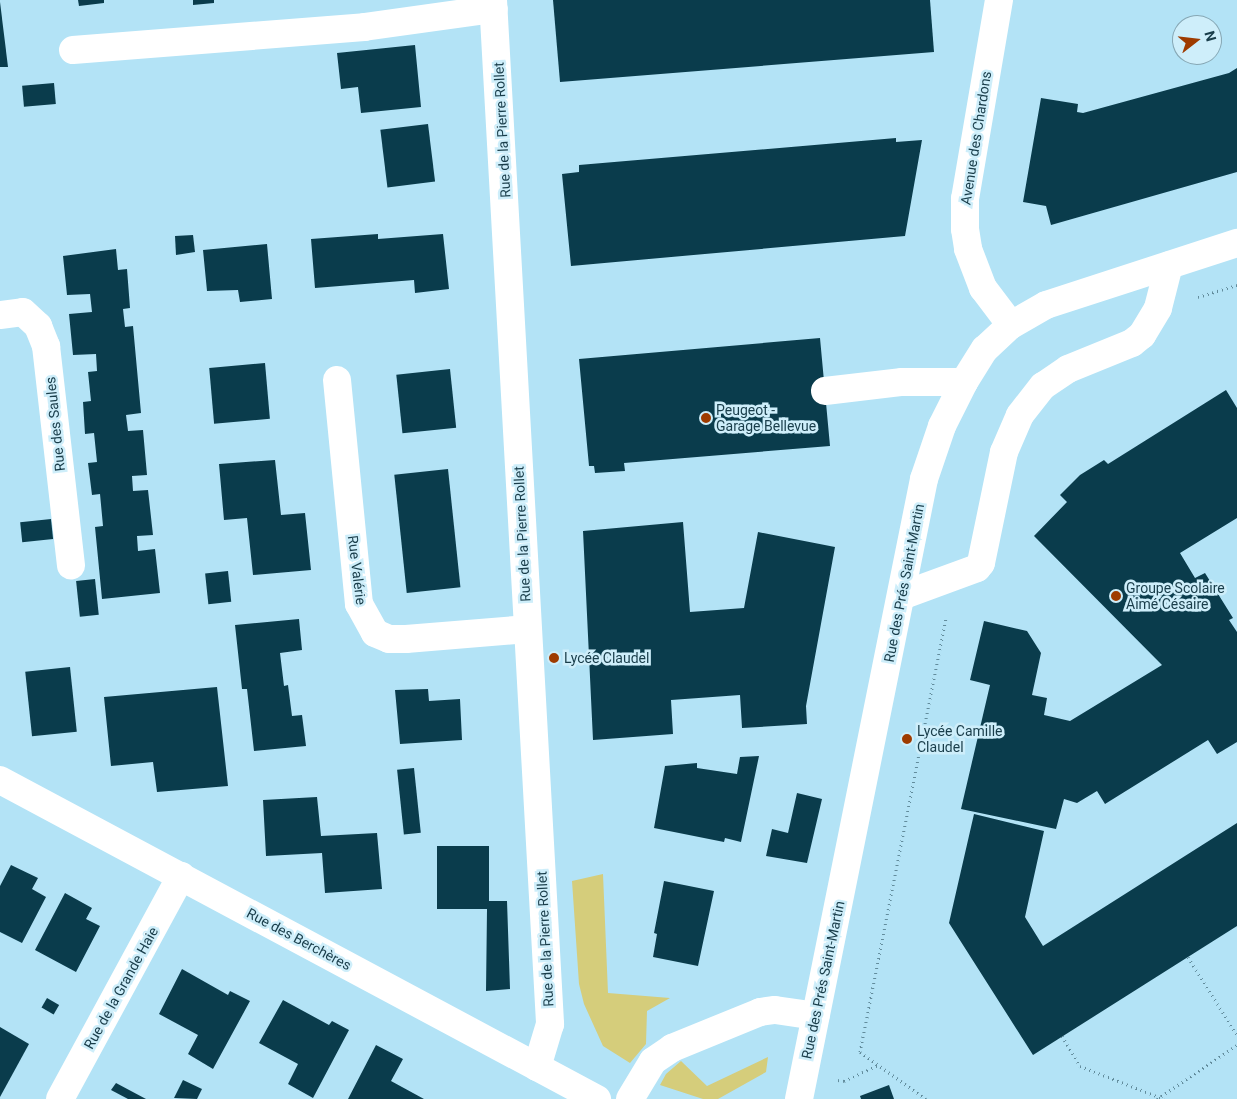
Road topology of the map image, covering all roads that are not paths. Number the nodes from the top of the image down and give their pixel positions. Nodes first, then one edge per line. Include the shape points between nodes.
1 (999, 0) edge
2 (494, 5) edge
3 (74, 50) dead end
4 (1237, 243) edge
5 (1169, 265) junction
6 (0, 315) edge
7 (1011, 325) junction
8 (336, 380) dead end
9 (964, 382) junction
10 (825, 391) dead end
11 (71, 566) dead end
12 (901, 596) junction
13 (527, 629) junction
14 (0, 780) edge
15 (181, 876) junction
16 (816, 1016) junction
17 (537, 1067) junction
18 (60, 1099) edge
19 (597, 1099) edge
20 (630, 1099) edge
21 (799, 1099) edge

1 - 7 street, Avenue des Chardons via 965,199 965,229 968,249 983,288
2 - 3 street via 364,27
2 - 13 street, Rue de la Pierre Rollet
4 - 5 street, Rue des Prés Saint-Martin
5 - 7 street, Rue des Prés Saint-Martin via 1076,293
5 - 12 street via 1158,308 1142,335 1132,344 1068,369 1043,386 1020,415 1004,452 981,563
6 - 11 street, Rue des Saules via 23,312 38,326 46,346
7 - 9 street, Rue des Prés Saint-Martin via 985,348
8 - 13 street, Rue Valérie via 360,604 375,633 389,639 406,639
9 - 10 street via 902,382
9 - 12 street, Rue des Prés Saint-Martin via 942,426 924,478
12 - 16 street, Rue des Prés Saint-Martin
13 - 17 street, Rue de la Pierre Rollet via 550,1024
14 - 15 street, Rue des Berchères
15 - 17 street, Rue des Berchères
15 - 18 street, Rue de la Grande Haie
16 - 20 street via 775,1010 760,1012 672,1048 653,1061
16 - 21 street, Rue des Prés Saint-Martin
17 - 19 street, Rue des Berchères

